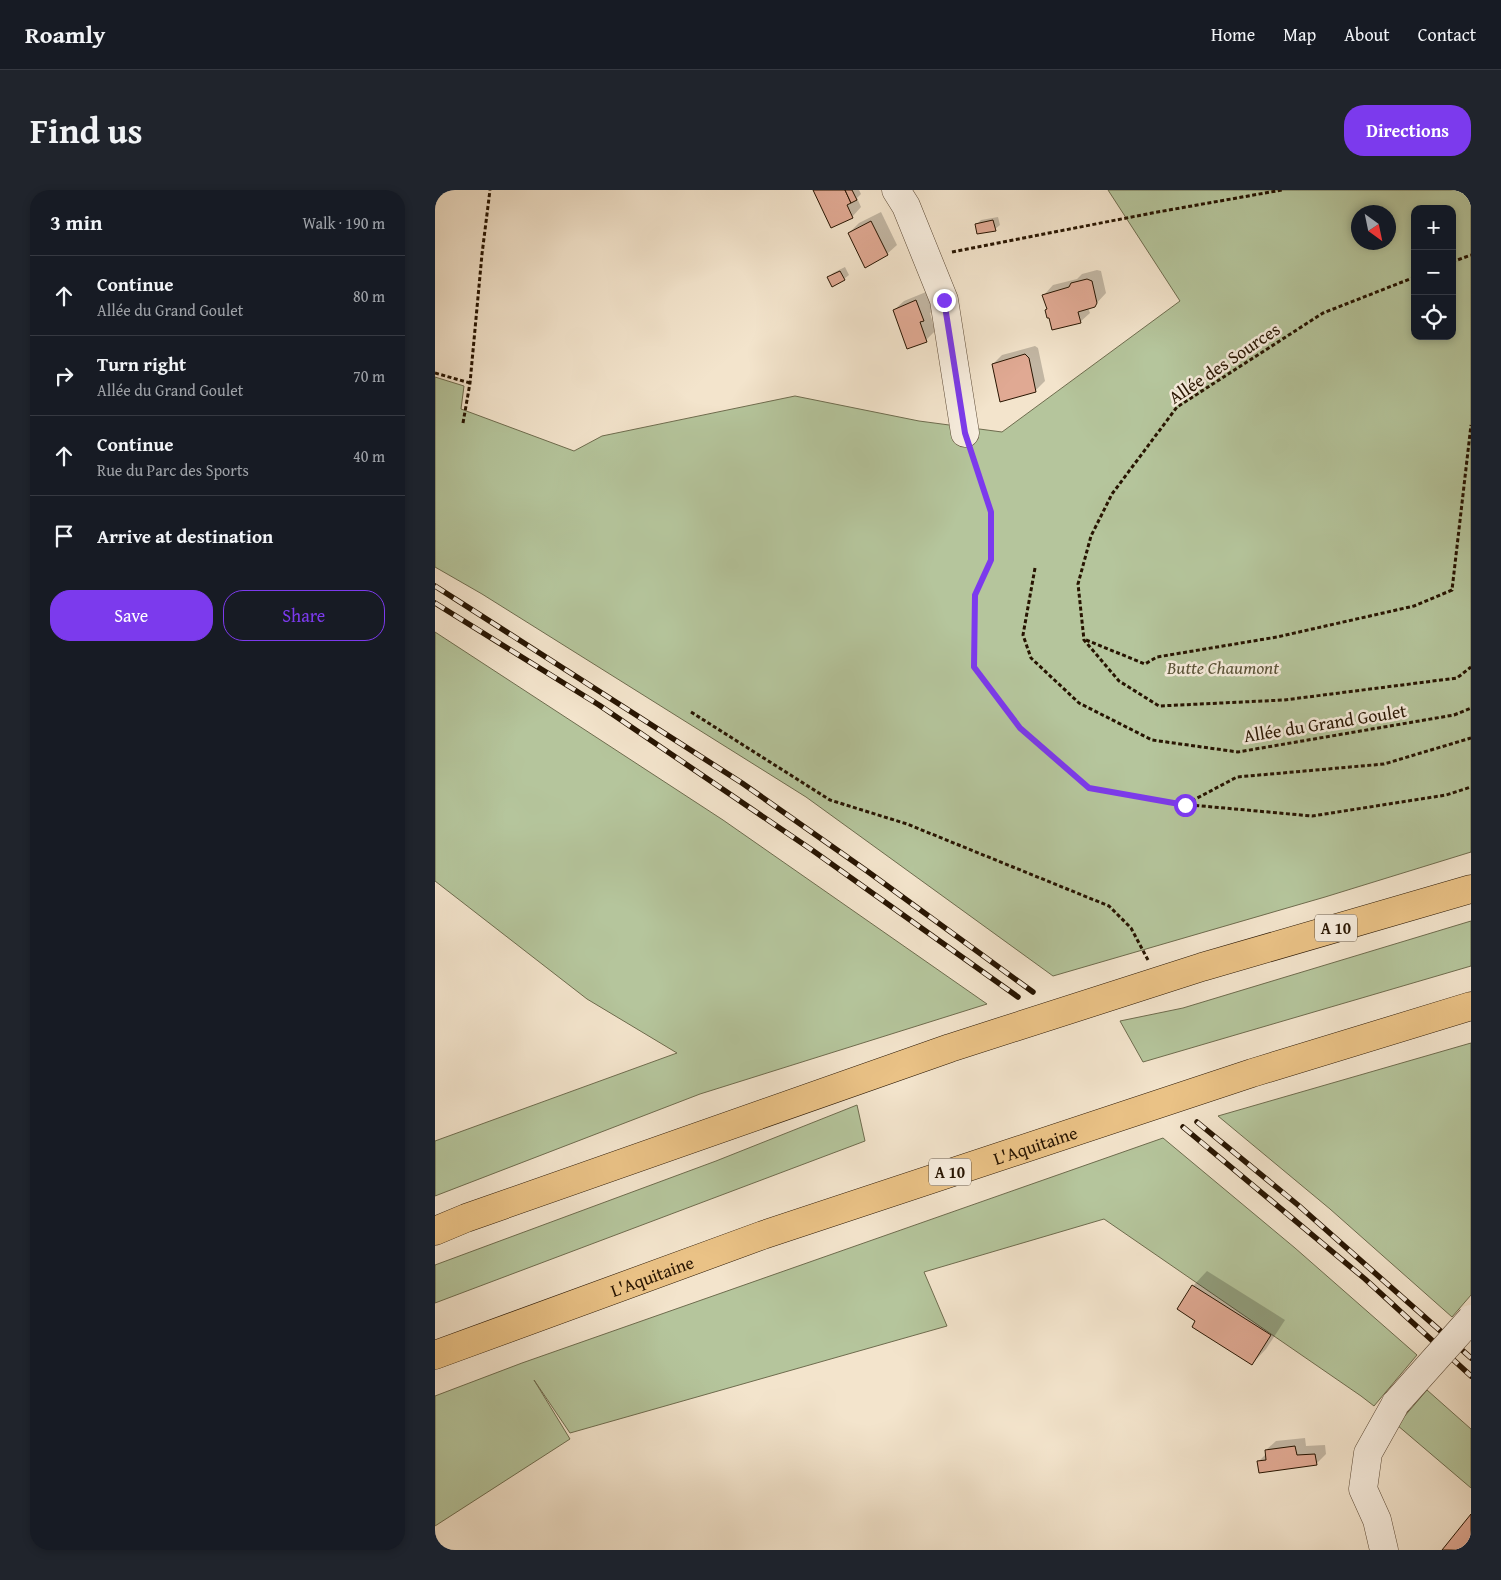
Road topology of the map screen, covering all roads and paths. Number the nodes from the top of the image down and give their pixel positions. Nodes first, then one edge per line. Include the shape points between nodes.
1 (490, 190) edge
2 (896, 190) edge
3 (1282, 190) edge
4 (1471, 255) edge
5 (927, 258) junction
6 (1456, 261) edge
7 (1411, 279) edge
8 (435, 373) edge
9 (470, 383) junction
10 (463, 423) dead end
11 (1471, 425) edge
12 (965, 433) joint
13 (1035, 568) dead end
14 (1085, 640) junction
15 (1471, 667) edge
16 (1471, 708) edge
17 (691, 712) dead end
18 (1471, 738) edge
19 (1471, 787) edge
20 (1185, 805) junction
21 (1471, 889) edge
22 (1156, 982) junction
23 (1471, 1006) edge
24 (435, 1231) edge
25 (1471, 1319) edge
26 (435, 1356) edge
27 (1384, 1550) edge

1 - 9 path
2 - 5 street
3 - 5 path
4 - 6 path
5 - 12 street via 944,300
7 - 14 path, Allée des Sources via 1323,313 1177,406 1112,494 1091,536 1078,584
8 - 9 path
9 - 10 path
11 - 14 path via 1452,590 1414,606 1277,636 1157,657 1145,664
12 - 20 path via 991,512 991,560 975,595 974,667 1020,728 1089,788
13 - 16 path, Allée du Grand Goulet via 1023,636 1031,658 1079,703 1152,740 1238,752 1455,715
14 - 15 path via 1119,680 1159,706 1303,698 1457,678
17 - 22 path via 830,800 907,824 1109,906 1131,928 1147,956
18 - 20 path via 1384,764 1237,777
19 - 20 path via 1312,816
21 - 22 highway, A 10
22 - 24 highway, A 10 via 950,1048
23 - 26 highway, L'Aquitaine / A 10 via 1234,1079 773,1231
25 - 27 street, bridge via 1396,1403 1368,1453 1363,1489 1377,1520

